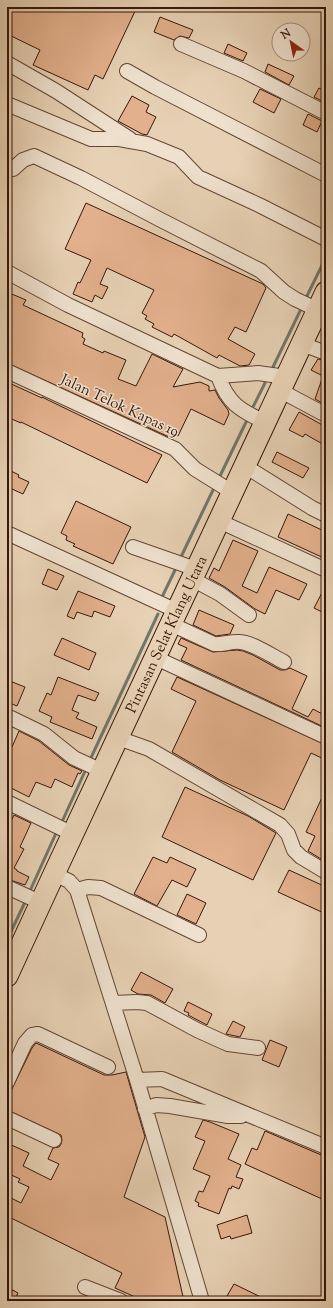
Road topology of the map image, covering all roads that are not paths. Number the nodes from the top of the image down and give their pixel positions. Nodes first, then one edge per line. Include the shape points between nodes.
1 (181, 44) dead end
2 (7, 63) edge
3 (127, 71) dead end
4 (7, 104) edge
5 (326, 113) edge
6 (134, 142) junction
7 (14, 169) dead end
8 (326, 175) edge
9 (326, 239) edge
10 (7, 272) edge
11 (316, 300) edge
12 (302, 344) junction
13 (326, 353) edge
14 (7, 371) edge
15 (218, 376) junction
16 (283, 384) junction
17 (326, 416) edge
18 (256, 417) junction
19 (245, 466) junction
20 (232, 492) junction
21 (326, 515) edge
22 (219, 520) junction
23 (7, 533) edge
24 (133, 547) dead end
25 (187, 568) junction
26 (326, 570) edge
27 (249, 615) dead end
28 (174, 618) junction
29 (156, 658) junction
30 (284, 662) dead end
31 (7, 716) edge
32 (326, 737) edge
33 (118, 738) junction
34 (95, 768) junction
35 (7, 802) edge
36 (64, 830) junction
37 (326, 872) edge
38 (54, 874) junction
39 (7, 887) edge
40 (77, 890) junction
41 (38, 902) junction
42 (199, 935) dead end
43 (7, 976) edge
44 (113, 1003) junction
45 (258, 1048) dead end
46 (108, 1067) dead end
47 (136, 1080) junction
48 (7, 1082) edge
49 (147, 1108) junction
50 (7, 1118) edge
51 (267, 1129) dead end
52 (54, 1140) dead end
53 (326, 1147) edge
54 (86, 1287) dead end
55 (121, 1301) edge
56 (202, 1301) edge

1 - 5 street via 244,71
2 - 6 street via 56,91
3 - 8 street via 155,88
4 - 6 street via 91,139
6 - 9 street via 147,144 179,157 198,177
7 - 11 street via 23,160 34,156 261,271 284,292
10 - 15 street via 68,305
11 - 12 highway, Pintasan Selat Klang Utara
12 - 13 street
12 - 16 highway, Pintasan Selat Klang Utara
14 - 20 street, Jalan Telok Kapas 19 via 175,449 195,469
15 - 16 street via 258,373
15 - 18 street via 232,403
16 - 17 street
16 - 18 highway, Pintasan Selat Klang Utara
18 - 19 highway, Pintasan Selat Klang Utara
19 - 20 highway, Pintasan Selat Klang Utara
19 - 21 street
20 - 22 highway, Pintasan Selat Klang Utara
22 - 25 highway, Pintasan Selat Klang Utara
22 - 26 street
23 - 28 street
24 - 25 street
25 - 27 street
25 - 28 highway, Pintasan Selat Klang Utara
28 - 29 highway, Pintasan Selat Klang Utara
28 - 30 street via 214,644 240,642
29 - 32 street
29 - 33 highway, Pintasan Selat Klang Utara
31 - 34 street via 44,734 74,758
33 - 34 highway, Pintasan Selat Klang Utara
33 - 37 street via 149,749 280,825 288,834 294,850
34 - 36 highway, Pintasan Selat Klang Utara
35 - 36 street
36 - 38 highway, Pintasan Selat Klang Utara
38 - 40 street via 69,881
38 - 41 highway, Pintasan Selat Klang Utara
39 - 41 street
40 - 42 street via 88,887 101,888
40 - 44 street
41 - 43 highway, Pintasan Selat Klang Utara
44 - 45 street via 147,1003 228,1044
44 - 47 street
46 - 48 street via 38,1034 32,1035 25,1043
47 - 49 street
47 - 53 street via 162,1079
49 - 51 street via 156,1105 170,1106 240,1116
49 - 56 street
50 - 52 street
54 - 55 street

